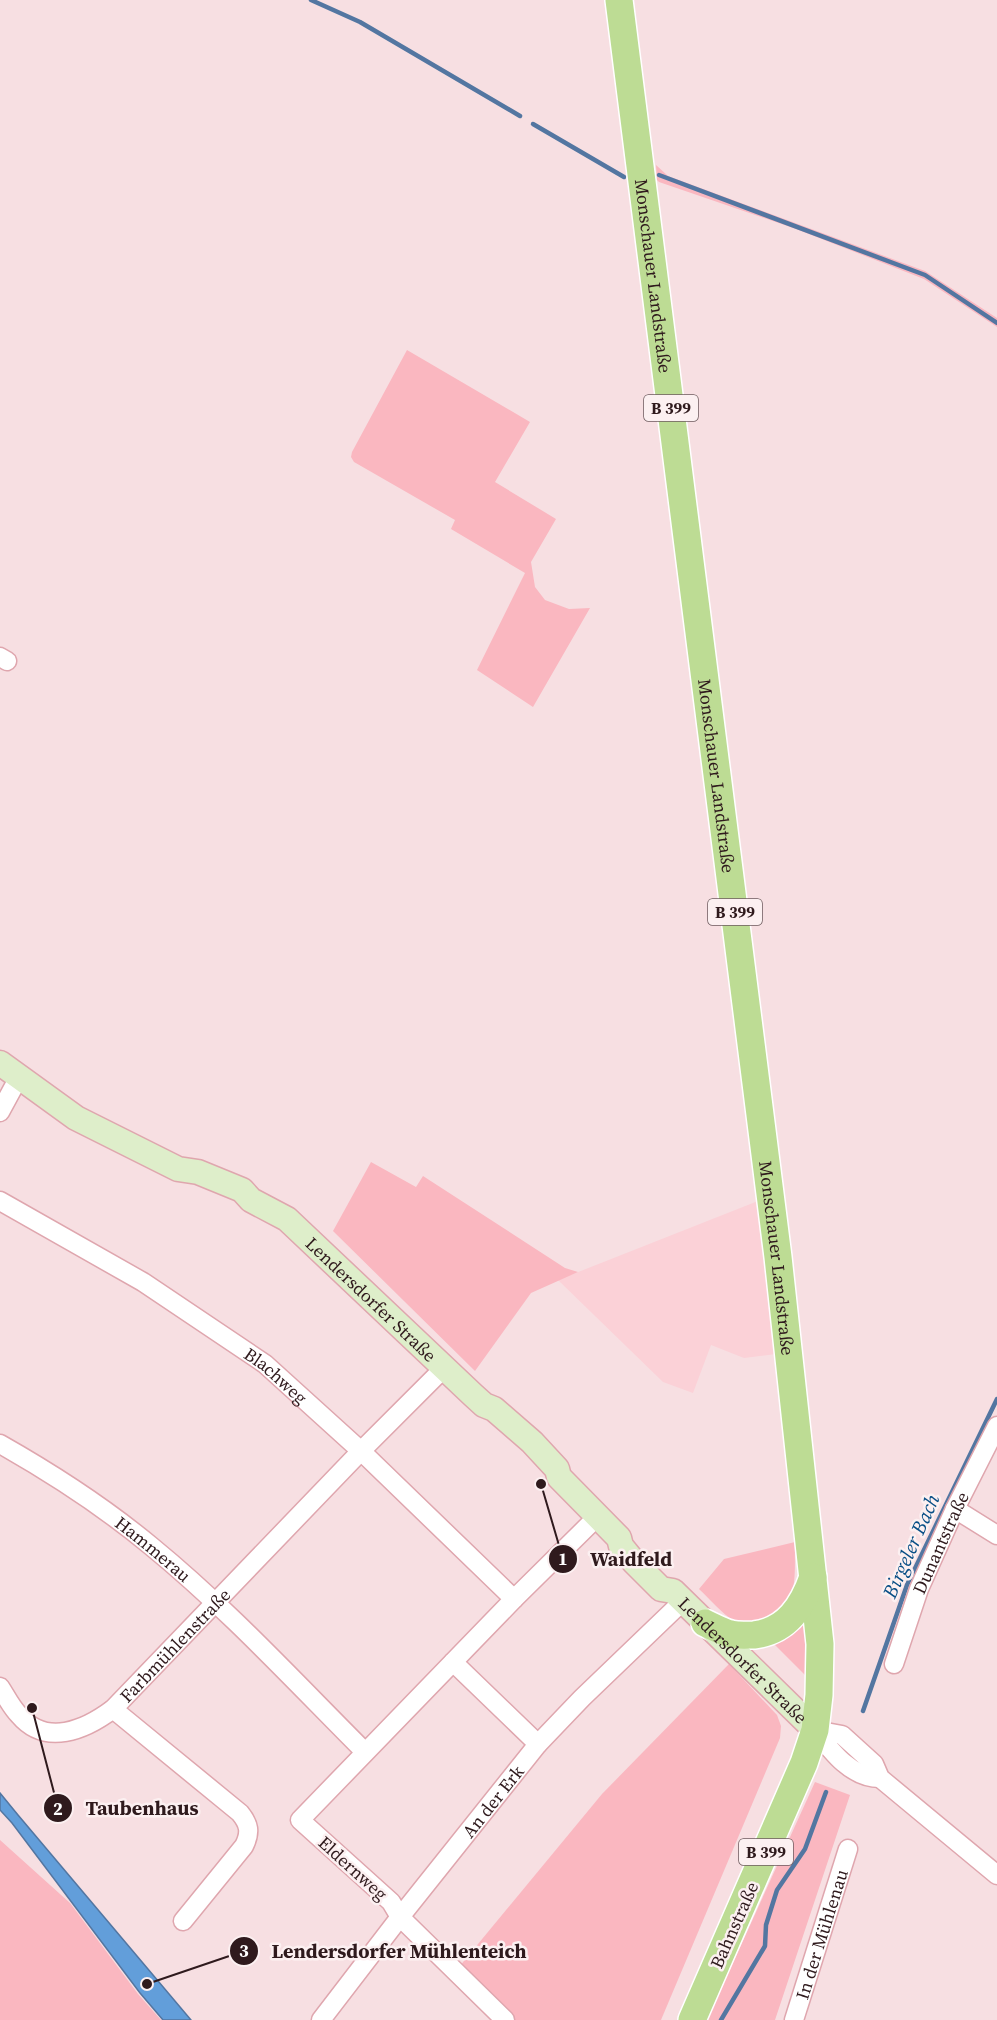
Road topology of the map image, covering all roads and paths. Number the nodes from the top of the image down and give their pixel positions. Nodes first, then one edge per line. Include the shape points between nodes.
1 (619, 0) edge
2 (10, 1070) edge
3 (0, 1112) edge
4 (0, 1201) edge
5 (445, 1367) junction
6 (997, 1426) edge
7 (0, 1444) edge
8 (361, 1451) junction
9 (955, 1509) junction
10 (598, 1516) junction
11 (997, 1535) edge
12 (813, 1577) junction
13 (678, 1596) junction
14 (514, 1599) junction
15 (215, 1602) junction
16 (705, 1623) junction
17 (453, 1662) junction
18 (894, 1664) dead end
19 (0, 1687) edge
20 (113, 1709) junction
21 (815, 1730) junction
22 (538, 1744) junction
23 (365, 1752) junction
24 (848, 1849) dead end
25 (997, 1875) edge
26 (400, 1917) junction
27 (183, 1921) dead end
28 (321, 2020) edge
29 (505, 2020) edge
30 (692, 2020) edge
31 (794, 2020) edge

1 - 12 main road, Monschauer Landstraße / B 399 via 778,1257
2 - 3 street
2 - 5 street, Lendersdorfer Straße via 76,1118 178,1169 184,1178 238,1200 251,1200 287,1219
4 - 8 street, Blachweg via 143,1282 265,1364
5 - 8 street, Farbmühlenstraße
5 - 10 street, Lendersdorfer Straße via 484,1405 495,1409 532,1442 557,1469 559,1477
6 - 9 street, Dunantstraße
7 - 15 street, Hammerau via 111,1515
8 - 14 street, Blachweg
8 - 15 street, Farbmühlenstraße
9 - 11 street
9 - 18 street, Dunantstraße via 919,1589
10 - 13 street, Lendersdorfer Straße via 619,1538 629,1539 662,1570 672,1580
10 - 14 street
12 - 16 main road via 796,1613 774,1630 742,1636
12 - 21 main road, Monschauer Landstraße / B 399 via 820,1668
13 - 16 street, Lendersdorfer Straße
13 - 22 street, An der Erk
14 - 17 street
15 - 20 street, Farbmühlenstraße
15 - 23 street, Hammerau
16 - 21 street, Lendersdorfer Straße
17 - 22 street
17 - 23 street
19 - 20 street via 19,1716 45,1731 63,1734 79,1730
20 - 27 street, Farbmühlenstraße via 240,1813 248,1826 244,1846
21 - 25 street via 842,1735 874,1764 880,1778
21 - 30 main road, Bahnstraße / B 399 via 801,1773
22 - 26 street, An der Erk
23 - 26 street, Eldernweg via 300,1820 391,1902
24 - 31 street, In der Mühlenau
26 - 28 street, An der Erk
26 - 29 street, Eldernweg

